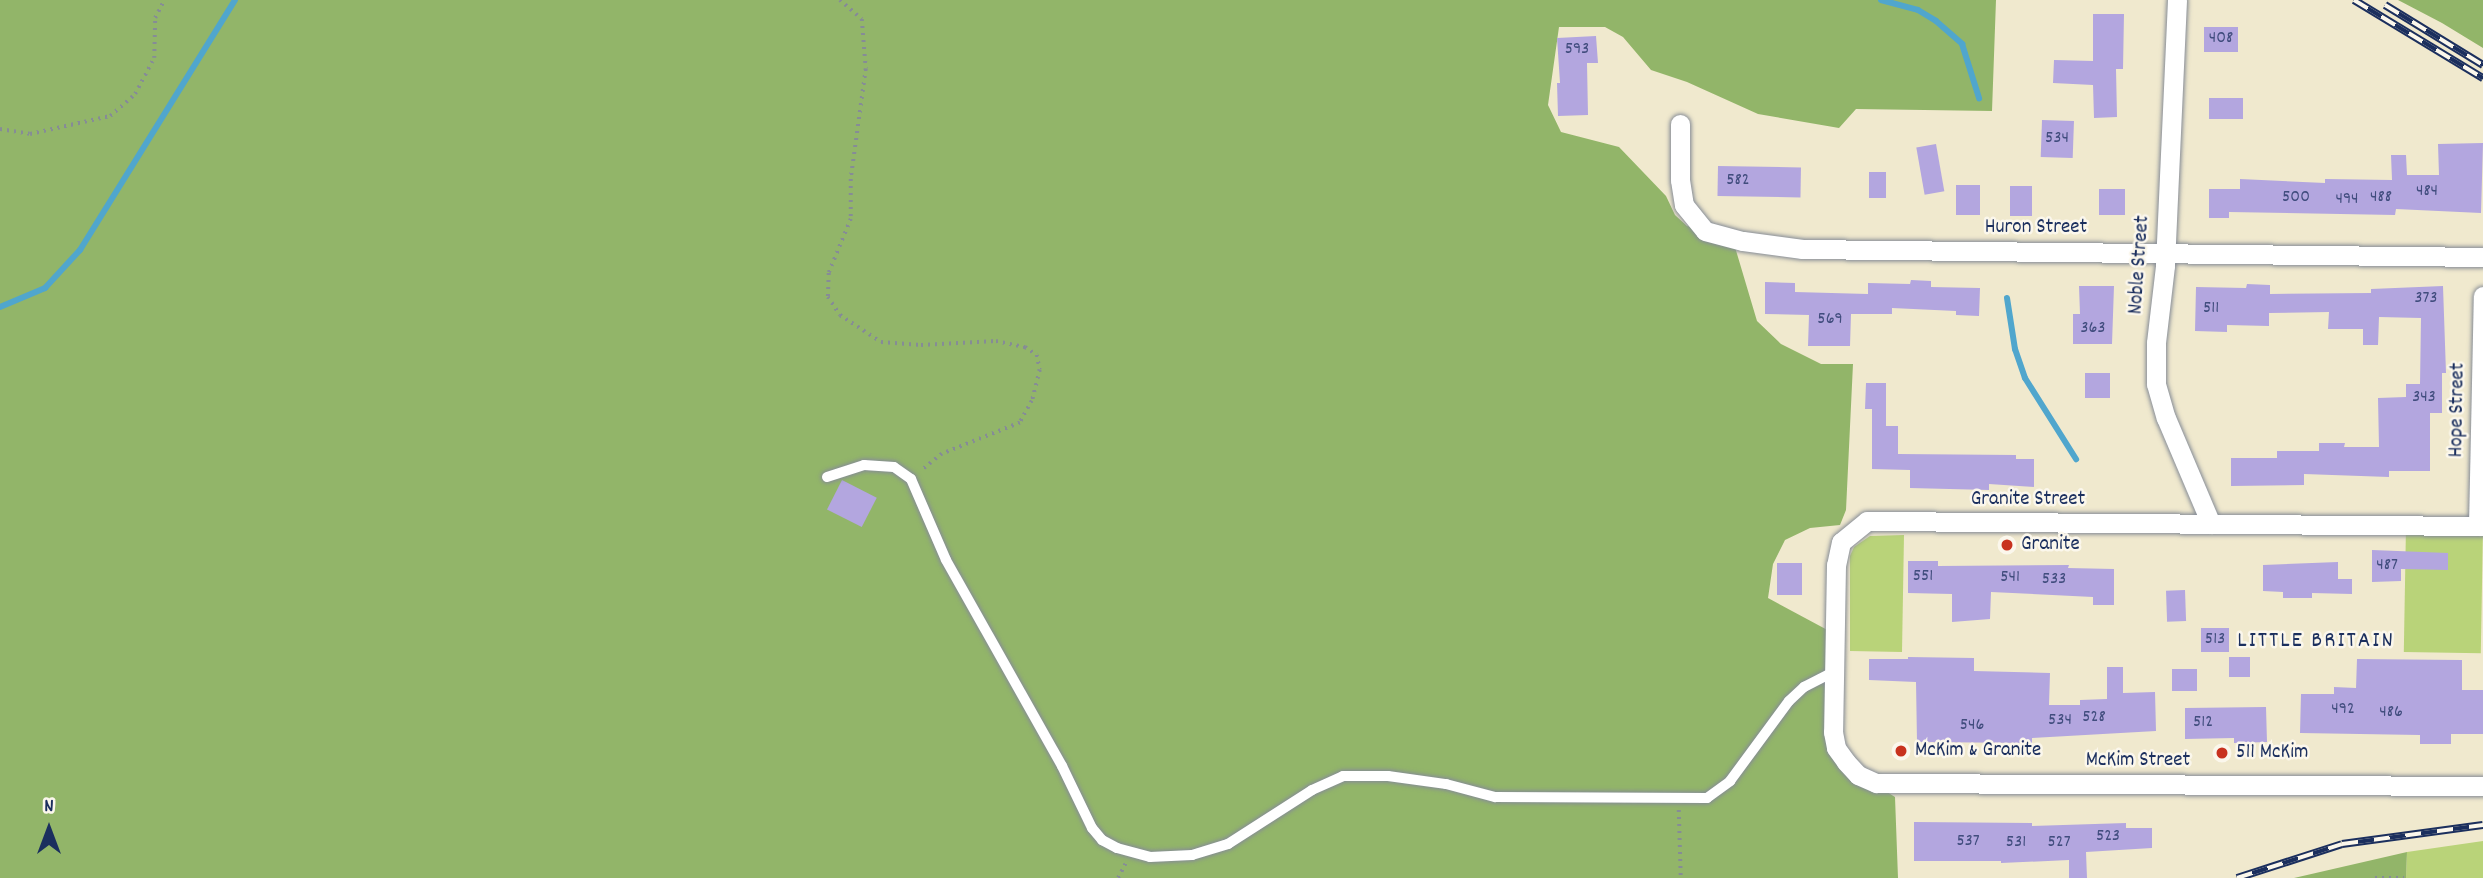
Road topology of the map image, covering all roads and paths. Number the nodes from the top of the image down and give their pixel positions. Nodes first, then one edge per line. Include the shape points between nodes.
1 (164, 0) edge
2 (840, 0) edge
3 (2177, 0) edge
4 (1680, 124) dead end
5 (0, 130) edge
6 (2166, 251) junction
7 (2483, 257) edge
8 (2483, 296) edge
9 (827, 477) dead end
10 (911, 479) junction
11 (2211, 524) junction
12 (2480, 526) edge
13 (1834, 672) junction
14 (1876, 783) joint
15 (2483, 786) edge
16 (1678, 799) junction
17 (1681, 878) edge
18 (2375, 878) edge
19 (2404, 878) edge

1 - 5 path via 155,18 154,58 135,94 110,116 30,134
2 - 10 path via 862,19 866,69 851,180 851,219 829,273 828,298 840,314 881,342 996,341 1031,351 1037,355 1040,370 1032,401 1020,422 942,454
3 - 6 street, Noble Street
4 - 6 street, Huron Street via 1684,205 1705,231 1743,241 1802,249
6 - 7 street, Huron Street
6 - 11 street, Noble Street via 2156,384
8 - 12 street, Hope Street
9 - 10 lane via 864,465 894,467
10 - 16 lane via 946,560 1062,766 1087,820 1102,840 1117,848 1167,858 1228,844 1312,790 1343,776 1446,783 1494,797
11 - 12 street, Granite Street
11 - 13 street, Granite Street via 1867,522 1841,542 1836,565
13 - 14 street, Granite Street via 1836,748 1858,775
13 - 16 lane via 1804,687 1789,701 1730,781 1707,798
14 - 15 street, McKim Street
16 - 17 path
18 - 19 path

